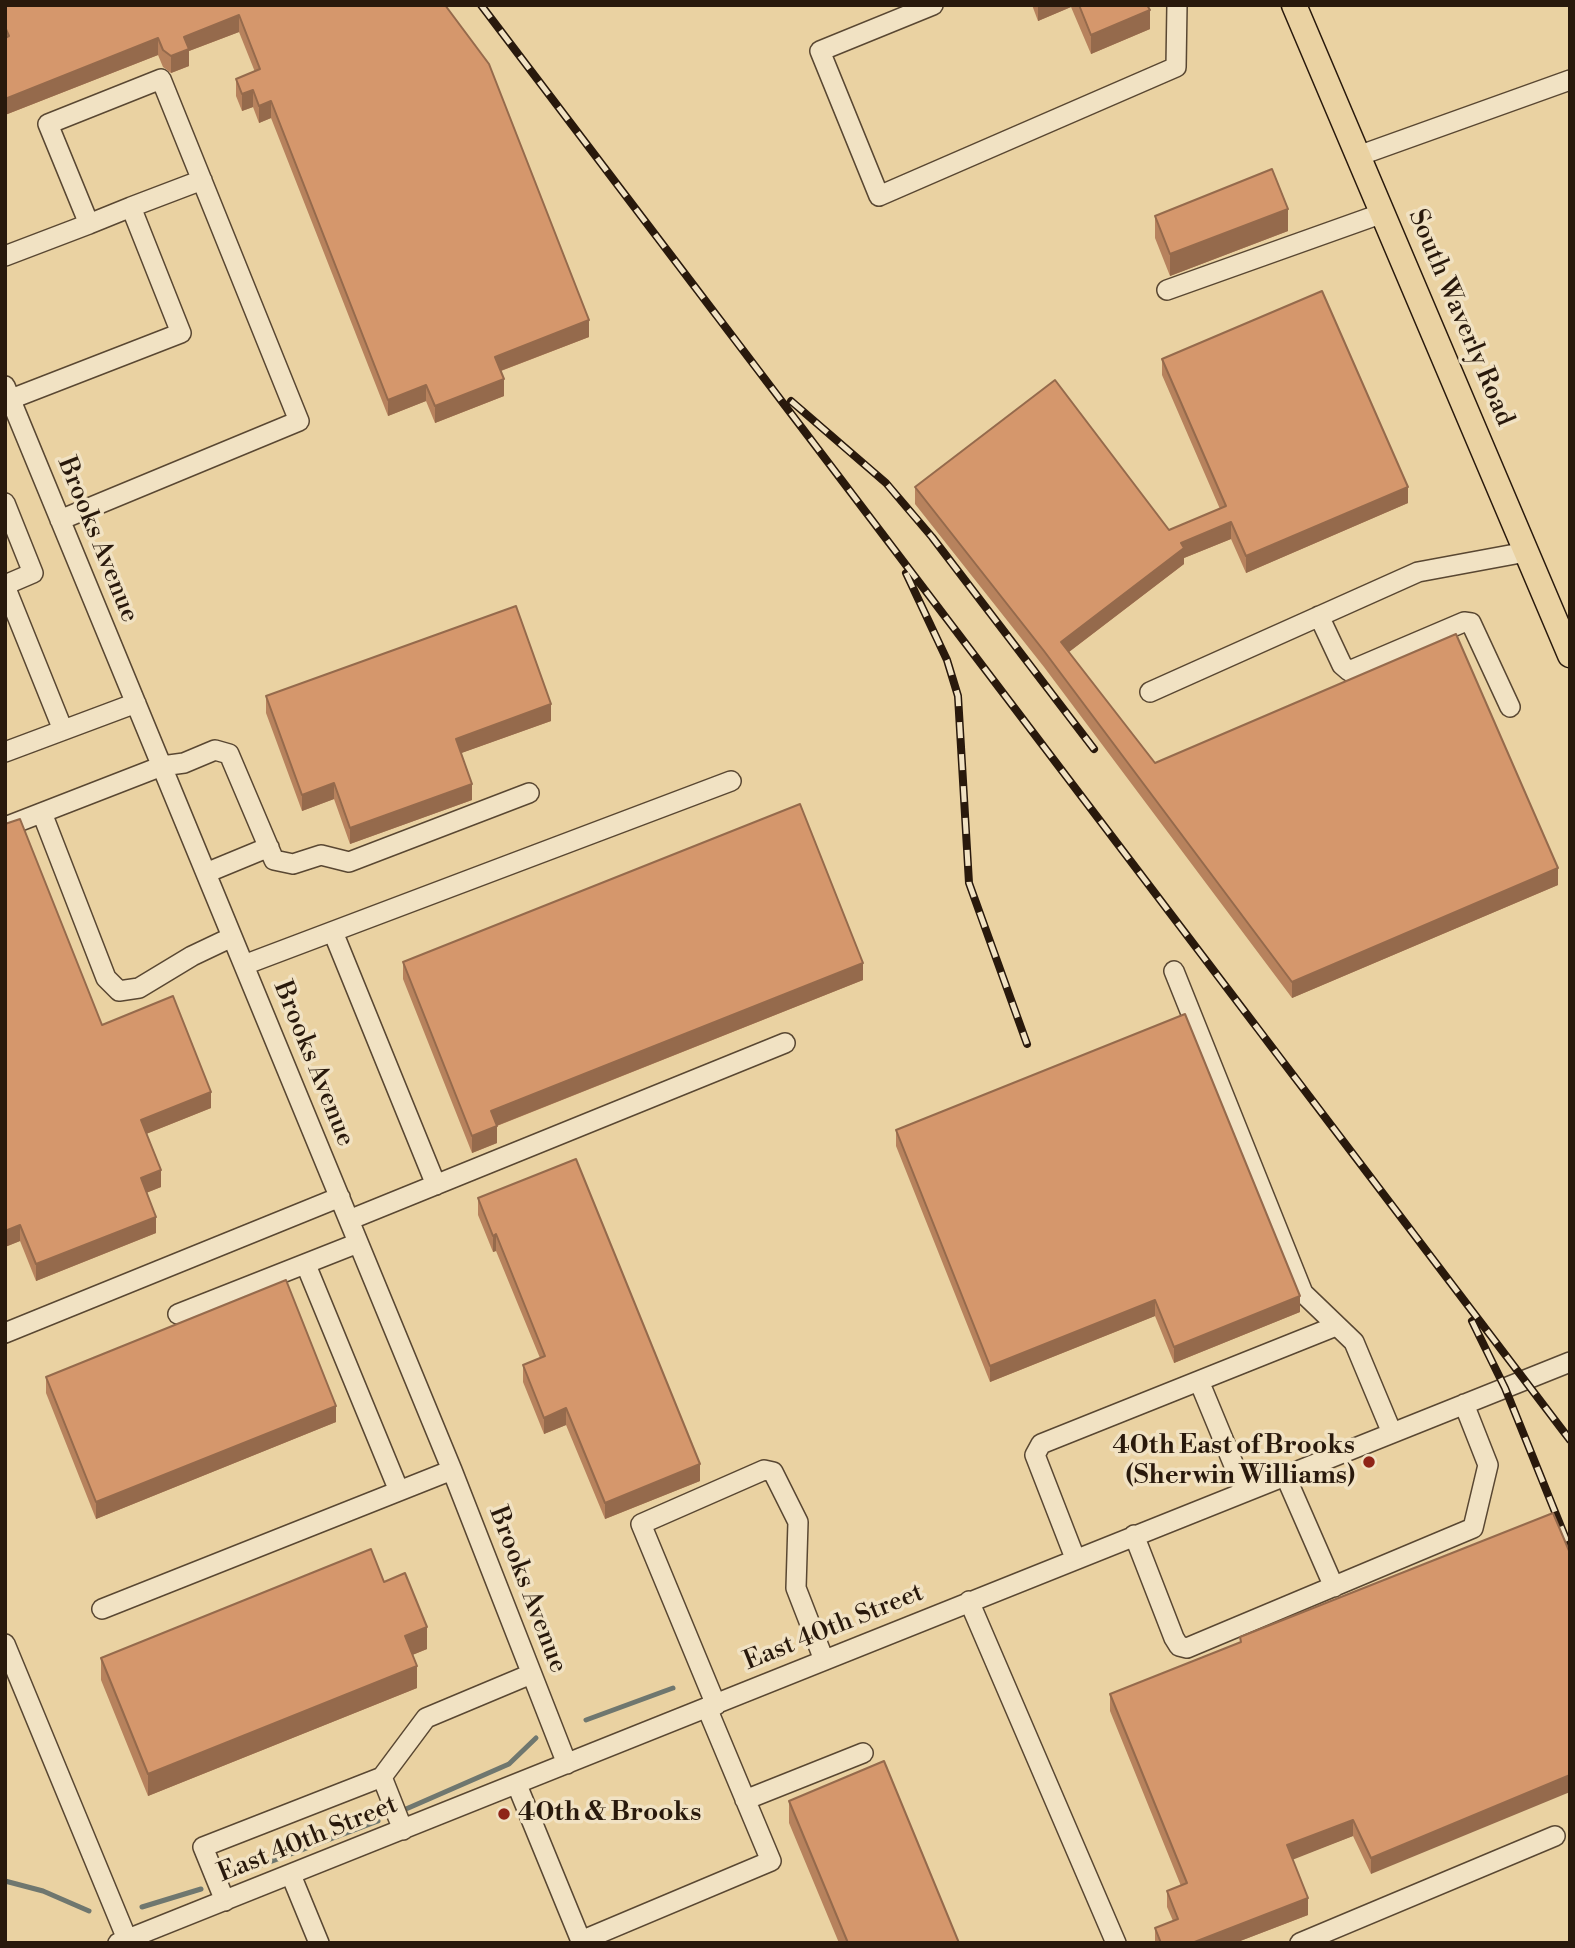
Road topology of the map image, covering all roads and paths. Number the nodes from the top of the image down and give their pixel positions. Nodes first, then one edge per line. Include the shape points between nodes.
1 (933, 5) edge
2 (1177, 5) edge
3 (1294, 5) edge
4 (1570, 80) edge
5 (1358, 156) junction
6 (202, 180) junction
7 (131, 207) junction
8 (1383, 213) junction
9 (89, 224) junction
10 (5, 256) edge
11 (1167, 290) dead end
12 (8, 393) edge
13 (5, 503) edge
14 (60, 520) junction
15 (1526, 552) junction
16 (5, 585) edge
17 (1319, 616) junction
18 (1570, 654) edge
19 (1150, 692) dead end
20 (136, 703) junction
21 (1510, 707) dead end
22 (63, 730) junction
23 (5, 752) edge
24 (162, 766) junction
25 (731, 781) dead end
26 (529, 793) dead end
27 (42, 813) junction
28 (5, 827) edge
29 (269, 848) junction
30 (206, 873) junction
31 (333, 932) junction
32 (232, 937) junction
33 (244, 965) junction
34 (1174, 971) dead end
35 (785, 1043) dead end
36 (436, 1185) junction
37 (340, 1197) junction
38 (349, 1220) junction
39 (358, 1243) junction
40 (306, 1265) junction
41 (178, 1314) dead end
42 (1336, 1326) junction
43 (5, 1333) edge
44 (1570, 1362) edge
45 (1199, 1381) junction
46 (1464, 1404) junction
47 (1392, 1433) junction
48 (452, 1470) junction
49 (1285, 1475) junction
50 (399, 1490) junction
51 (1245, 1492) junction
52 (1134, 1535) junction
53 (1075, 1558) junction
54 (1334, 1587) junction
55 (970, 1601) junction
56 (102, 1609) dead end
57 (5, 1644) edge
58 (824, 1660) junction
59 (531, 1674) junction
60 (711, 1707) junction
61 (863, 1753) dead end
62 (567, 1764) junction
63 (382, 1777) junction
64 (517, 1784) junction
65 (745, 1800) junction
66 (403, 1830) junction
67 (1555, 1836) dead end
68 (291, 1875) junction
69 (225, 1901) junction
70 (123, 1941) edge
71 (318, 1943) edge
72 (1116, 1943) edge
73 (1300, 1943) edge

1 - 2 street via 820,51 879,196 1176,67
3 - 5 main road, South Waverly Road
4 - 5 street
5 - 8 main road, South Waverly Road
6 - 7 street
6 - 9 street via 161,79 48,124
6 - 14 street via 299,421
7 - 9 street
7 - 12 street via 181,333
8 - 11 street
8 - 15 main road, South Waverly Road
9 - 10 street
12 - 14 street, Brooks Avenue
13 - 16 street via 33,573
14 - 20 street, Brooks Avenue
15 - 17 street via 1418,572
15 - 18 main road, South Waverly Road
16 - 22 street
17 - 19 street
17 - 21 street via 1342,666 1349,671 1471,623
20 - 22 street
20 - 24 street, Brooks Avenue
22 - 23 street
24 - 27 street
24 - 29 street via 215,750 229,754
24 - 30 street, Brooks Avenue
25 - 31 street
26 - 29 street via 349,862 321,855 293,864 274,860
27 - 28 street
27 - 32 street via 106,978 119,991 139,988
29 - 30 street
30 - 32 street, Brooks Avenue
31 - 33 street
31 - 36 street
32 - 33 street, Brooks Avenue
33 - 37 street, Brooks Avenue
34 - 42 street via 1303,1293
35 - 36 street
36 - 38 street
37 - 38 street, Brooks Avenue
37 - 43 street
38 - 39 street, Brooks Avenue
39 - 40 street
39 - 48 street, Brooks Avenue
40 - 41 street
40 - 50 street
42 - 45 street
42 - 47 street via 1354,1342
44 - 46 street, East 40th Street
45 - 51 street
45 - 53 street via 1037,1448 1035,1455
46 - 47 street, East 40th Street
46 - 54 street via 1489,1465 1474,1528
47 - 49 street, East 40th Street
48 - 50 street
48 - 59 street, Brooks Avenue
49 - 51 street, East 40th Street
49 - 54 street
50 - 56 street
51 - 52 street, East 40th Street
52 - 53 street, East 40th Street
52 - 54 street via 1179,1646 1187,1648
53 - 55 street, East 40th Street
55 - 58 street, East 40th Street
55 - 72 street
57 - 70 street
58 - 60 street, East 40th Street
58 - 60 street via 796,1588 798,1522 773,1472 764,1470 641,1524
59 - 62 street, Brooks Avenue
59 - 63 street via 426,1718
60 - 62 street, East 40th Street
60 - 65 street
61 - 65 street
62 - 64 street, East 40th Street
63 - 66 street
63 - 69 street via 203,1847
64 - 65 street via 581,1941 771,1861
64 - 66 street, East 40th Street
66 - 68 street, East 40th Street
67 - 73 street
68 - 69 street, East 40th Street
68 - 71 street
69 - 70 street, East 40th Street

